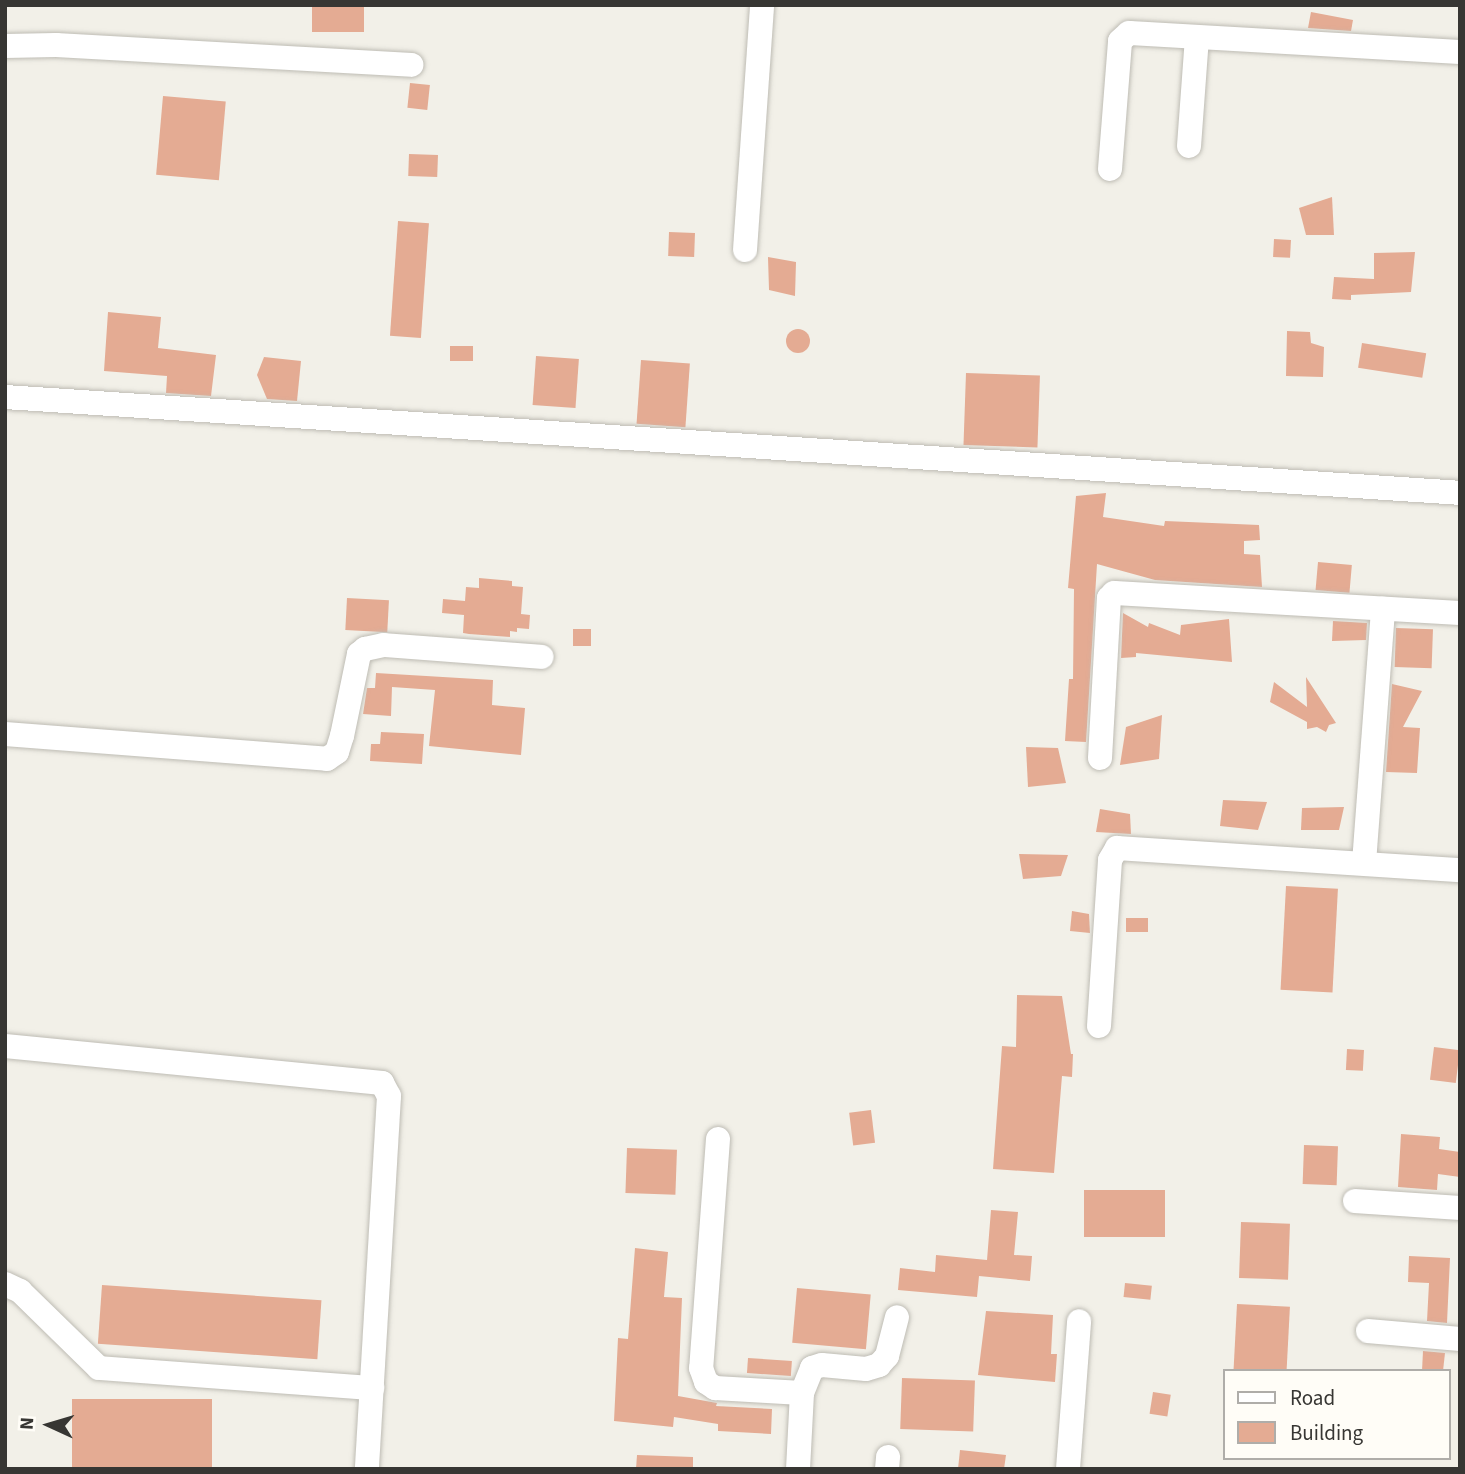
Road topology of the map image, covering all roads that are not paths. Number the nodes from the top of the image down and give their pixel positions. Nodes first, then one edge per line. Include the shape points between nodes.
1 (762, 5) edge
2 (1196, 37) junction
3 (5, 46) edge
4 (1460, 52) edge
5 (411, 65) dead end
6 (1189, 146) dead end
7 (1110, 169) dead end
8 (745, 250) dead end
9 (5, 397) edge
10 (1460, 493) edge
11 (1383, 609) junction
12 (1460, 613) edge
13 (542, 657) dead end
14 (5, 734) edge
15 (1100, 758) dead end
16 (1364, 863) junction
17 (1460, 870) edge
18 (1099, 1026) dead end
19 (5, 1046) edge
20 (718, 1139) dead end
21 (1354, 1201) dead end
22 (1460, 1208) edge
23 (5, 1284) edge
24 (897, 1317) dead end
25 (1080, 1321) dead end
26 (1368, 1331) dead end
27 (1460, 1339) edge
28 (372, 1388) junction
29 (802, 1393) junction
30 (367, 1469) edge
31 (798, 1469) edge
32 (1068, 1469) edge

1 - 8 street
2 - 4 street
2 - 6 street
2 - 7 street via 1123,36
3 - 5 street
9 - 10 street
11 - 12 street
11 - 15 street via 1114,593 1109,598
11 - 16 street
13 - 14 street via 384,646 365,649 359,654 337,752 327,759
16 - 17 street
16 - 18 street via 1117,848 1110,860
19 - 28 street via 382,1083 389,1096
20 - 29 street via 701,1368 706,1382 715,1388
21 - 22 street
23 - 28 street via 20,1291 99,1368
24 - 29 street via 887,1356 879,1365 812,1368
25 - 32 street
26 - 27 street
28 - 30 street
29 - 31 street

